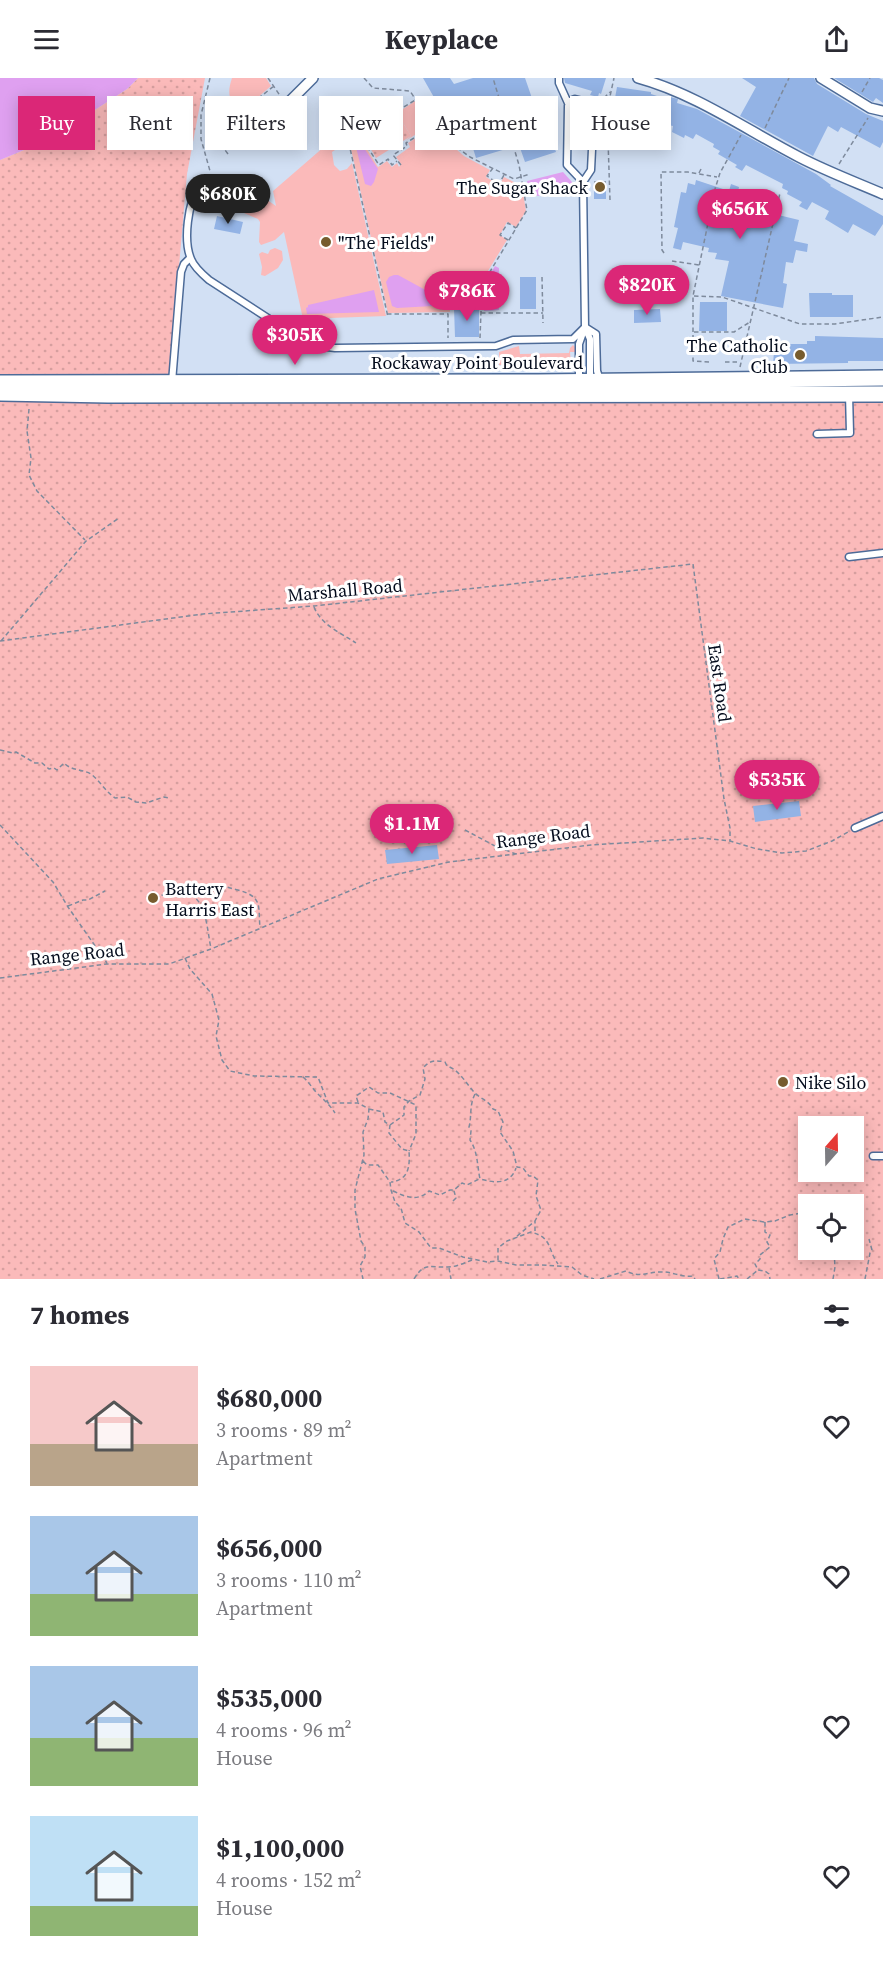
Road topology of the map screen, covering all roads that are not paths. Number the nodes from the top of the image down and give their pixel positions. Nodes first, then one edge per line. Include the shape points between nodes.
1 (313, 78) edge
2 (559, 78) edge
3 (638, 78) edge
4 (821, 78) edge
5 (294, 96) edge
6 (568, 103) junction
7 (878, 110) edge
8 (583, 182) junction
9 (199, 186) dead end
10 (883, 194) edge
11 (190, 258) junction
12 (585, 327) junction
13 (883, 378) edge
14 (172, 382) junction
15 (0, 383) edge
16 (587, 386) junction
17 (849, 386) junction
18 (194, 389) junction
19 (0, 393) edge
20 (883, 394) edge
21 (817, 434) dead end
22 (883, 554) edge
23 (849, 557) dead end
24 (883, 816) edge
25 (855, 828) road end
26 (873, 1156) dead end
27 (883, 1156) edge

1 - 5 street
2 - 6 lane
3 - 10 street via 693,98 797,156
4 - 7 street
6 - 8 lane via 567,165
6 - 8 lane via 575,99 588,102 594,109 591,170
8 - 12 lane
9 - 11 lane via 188,223
11 - 12 lane via 209,280 312,345 496,346 513,340 573,339
11 - 14 lane via 181,272
12 - 16 lane via 590,339
12 - 16 lane via 579,344
12 - 16 lane via 596,334 597,370
13 - 17 street, Rockaway Point Boulevard
14 - 15 street, Rockaway Point Boulevard
14 - 18 street, Rockaway Point Boulevard
16 - 17 street, Rockaway Point Boulevard
16 - 18 street, Rockaway Point Boulevard
17 - 20 street, Rockaway Point Boulevard
17 - 21 lane via 850,433
18 - 19 street, Rockaway Point Boulevard
22 - 23 lane
24 - 25 lane
26 - 27 lane

